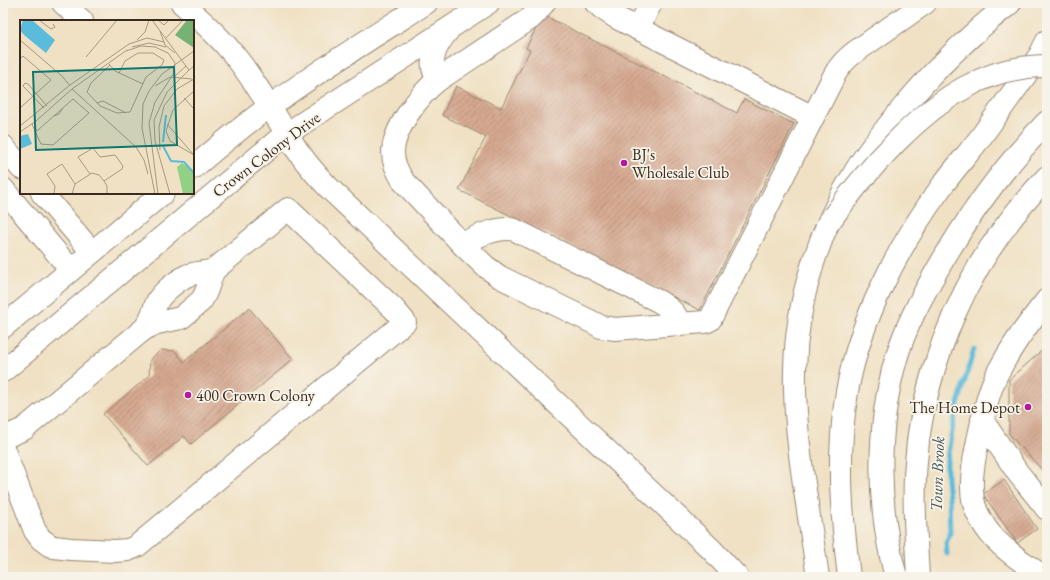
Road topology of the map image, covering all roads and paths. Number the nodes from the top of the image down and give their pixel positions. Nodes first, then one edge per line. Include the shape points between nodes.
1 (63, 3) edge
2 (182, 3) edge
3 (426, 3) edge
4 (488, 3) edge
5 (544, 3) edge
6 (596, 3) edge
7 (651, 3) edge
8 (925, 3) edge
9 (1010, 3) edge
10 (81, 20) edge
11 (452, 27) junction
12 (638, 29) junction
13 (1047, 42) edge
14 (1047, 66) edge
15 (1047, 72) edge
16 (438, 80) junction
17 (269, 106) junction
18 (813, 117) junction
19 (1047, 122) edge
20 (287, 134) junction
21 (982, 135) junction
22 (194, 167) edge
23 (1047, 177) edge
24 (3, 189) edge
25 (43, 194) edge
26 (162, 194) edge
27 (827, 225) junction
28 (463, 245) junction
29 (92, 252) junction
30 (71, 270) junction
31 (214, 270) junction
32 (1047, 300) edge
33 (679, 324) junction
34 (3, 327) edge
35 (144, 329) junction
36 (3, 371) edge
37 (982, 420) junction
38 (3, 438) edge
39 (3, 448) edge
40 (1047, 508) edge
41 (894, 569) edge
42 (737, 577) edge
43 (818, 577) edge
44 (850, 577) edge
45 (918, 577) edge
46 (1044, 577) edge

1 - 10 main road
2 - 17 main road via 217,35 254,81
3 - 17 main road, Crown Colony Drive
4 - 11 main road, Crown Colony Drive
5 - 16 main road via 531,18
6 - 12 main road
7 - 12 main road
8 - 18 main road via 844,62
9 - 27 main road, bridge via 925,82 874,143 848,183
11 - 16 main road via 439,43 433,58 433,70
11 - 20 main road, Crown Colony Drive
12 - 18 main road
13 - 21 main road
14 - 27 main road, bridge via 1020,68 994,74 969,85 934,107 876,163
15 - 21 main road
16 - 28 main road via 419,99 400,129 394,146 394,160 404,182
17 - 20 main road
17 - 22 main road, Crown Colony Drive
18 - 33 main road via 712,317 705,322
19 - 41 main road via 1012,160 984,196 950,248 919,303 900,344 884,418 882,462 884,511
20 - 36 main road, Crown Colony Drive
20 - 42 main road via 312,170 330,189 711,549
21 - 44 main road via 932,200 907,240 885,280 856,356 848,387 842,432 840,483
23 - 45 main road via 1005,226 975,272 937,360 928,390 915,468
24 - 30 main road
25 - 29 main road
26 - 29 main road
27 - 43 main road via 805,292 796,338 794,369 798,441
28 - 33 main road via 492,271 602,327 615,329
28 - 33 main road via 476,237 510,228 664,305 675,314
29 - 30 main road
30 - 34 main road
31 - 35 main road via 190,274 177,282 160,298
31 - 35 main road via 204,298 181,318 157,323
31 - 39 main road via 288,209 405,322 137,546 128,550 62,548 49,545 41,539 35,531
32 - 37 main road via 1001,365
35 - 38 main road via 27,426
37 - 40 main road via 1018,473
37 - 46 main road via 972,474 976,512 993,538

